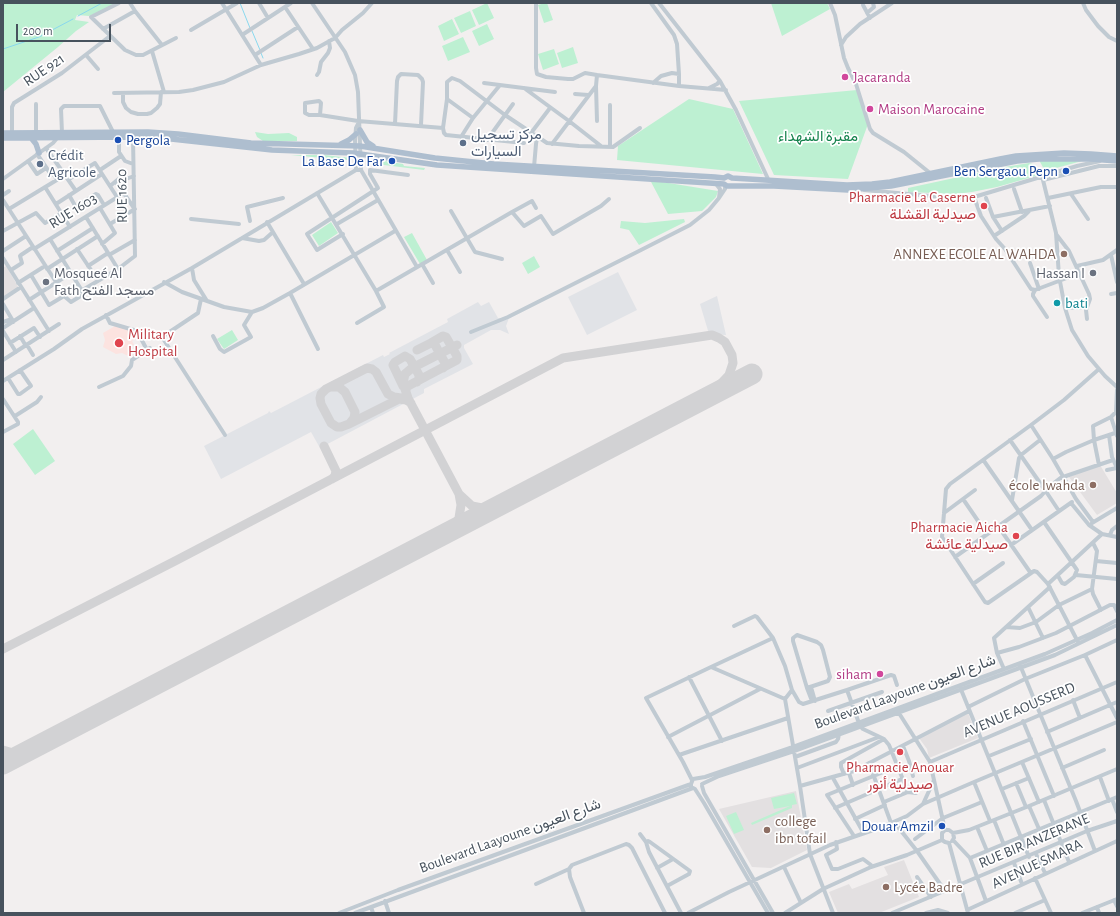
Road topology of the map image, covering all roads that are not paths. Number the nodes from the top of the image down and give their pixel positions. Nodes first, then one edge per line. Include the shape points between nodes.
1 (119, 3) edge
2 (130, 3) edge
3 (222, 3) edge
4 (237, 3) edge
5 (259, 3) edge
6 (290, 3) edge
7 (312, 3) edge
8 (372, 3) edge
9 (536, 3) edge
10 (651, 3) edge
11 (659, 3) edge
12 (830, 3) edge
13 (873, 3) edge
14 (892, 3) edge
15 (1083, 3) edge
16 (863, 5) dead end
17 (285, 7) junction
18 (226, 9) junction
19 (135, 11) junction
20 (867, 13) junction
21 (268, 18) junction
22 (870, 18) junction
23 (298, 27) junction
24 (103, 29) junction
25 (191, 30) dead end
26 (242, 35) junction
27 (110, 36) junction
28 (176, 38) dead end
29 (335, 38) junction
30 (329, 41) junction
31 (1117, 41) edge
32 (162, 45) junction
33 (841, 46) junction
34 (313, 49) junction
35 (152, 51) junction
36 (86, 55) junction
37 (255, 55) junction
38 (261, 65) junction
39 (98, 69) dead end
40 (679, 74) junction
41 (317, 75) dead end
42 (597, 75) junction
43 (720, 80) junction
44 (484, 83) dead end
45 (653, 83) junction
46 (500, 85) junction
47 (596, 86) junction
48 (678, 86) junction
49 (524, 88) junction
50 (709, 88) junction
51 (726, 90) junction
52 (162, 92) junction
53 (555, 92) dead end
54 (114, 93) dead end
55 (123, 93) junction
56 (575, 94) dead end
57 (588, 95) junction
58 (447, 99) junction
59 (487, 101) junction
60 (36, 104) dead end
61 (513, 104) dead end
62 (610, 105) dead end
63 (550, 108) junction
64 (320, 114) junction
65 (505, 115) junction
66 (473, 118) junction
67 (569, 121) junction
68 (597, 121) dead end
69 (395, 124) junction
70 (421, 125) junction
71 (358, 127) junction
72 (443, 128) junction
73 (640, 128) dead end
74 (113, 132) junction
75 (3, 133) edge
76 (12, 133) junction
77 (36, 133) junction
78 (531, 133) junction
79 (60, 135) junction
80 (148, 135) junction
81 (119, 137) junction
82 (132, 137) junction
83 (461, 137) junction
84 (3, 138) edge
85 (537, 138) junction
86 (32, 139) junction
87 (487, 140) junction
88 (524, 143) dead end
89 (552, 144) junction
90 (340, 145) junction
91 (357, 146) junction
92 (601, 147) junction
93 (46, 148) junction
94 (377, 148) junction
95 (610, 148) junction
96 (38, 154) junction
97 (357, 154) junction
98 (121, 156) junction
99 (1117, 156) edge
100 (1106, 160) junction
101 (28, 161) junction
102 (1117, 161) edge
103 (133, 164) junction
104 (1117, 166) edge
105 (534, 167) junction
106 (46, 168) junction
107 (62, 170) junction
108 (358, 170) junction
109 (101, 172) junction
110 (930, 173) junction
111 (54, 175) junction
112 (65, 175) junction
113 (408, 175) dead end
114 (134, 176) junction
115 (724, 178) junction
116 (732, 178) junction
117 (1043, 178) junction
118 (3, 179) edge
119 (69, 179) junction
120 (57, 180) junction
121 (769, 181) junction
122 (116, 182) junction
123 (716, 184) junction
124 (727, 185) junction
125 (110, 186) junction
126 (45, 187) junction
127 (1117, 187) edge
128 (1014, 189) dead end
129 (860, 190) junction
130 (9, 191) dead end
131 (76, 191) junction
132 (374, 192) junction
133 (124, 193) junction
134 (317, 193) junction
135 (3, 194) edge
136 (1070, 194) junction
137 (69, 195) junction
138 (117, 197) junction
139 (974, 197) junction
140 (283, 198) dead end
141 (719, 198) junction
142 (986, 198) dead end
143 (1048, 198) junction
144 (609, 199) dead end
145 (3, 200) edge
146 (378, 200) junction
147 (56, 204) junction
148 (104, 205) junction
149 (1050, 206) junction
150 (100, 208) junction
151 (536, 208) dead end
152 (9, 209) junction
153 (134, 209) junction
154 (1030, 210) junction
155 (451, 211) dead end
156 (512, 212) junction
157 (1022, 212) junction
158 (62, 213) junction
159 (86, 217) junction
160 (332, 217) junction
161 (191, 218) dead end
162 (993, 218) junction
163 (1088, 219) dead end
164 (250, 221) dead end
165 (17, 222) junction
166 (267, 222) junction
167 (110, 224) junction
168 (239, 224) dead end
169 (337, 224) junction
170 (70, 227) junction
171 (93, 228) junction
172 (395, 230) junction
173 (3, 231) edge
174 (1002, 231) junction
175 (273, 232) junction
176 (1056, 233) junction
177 (343, 234) junction
178 (26, 236) junction
179 (98, 236) junction
180 (994, 236) junction
181 (242, 238) junction
182 (466, 238) junction
183 (50, 239) junction
184 (135, 240) junction
185 (102, 244) junction
186 (3, 245) edge
187 (34, 248) junction
188 (77, 249) junction
189 (4, 250) edge
190 (447, 250) junction
191 (1117, 250) edge
192 (57, 251) junction
193 (108, 254) junction
194 (355, 255) junction
195 (1111, 255) junction
196 (3, 258) edge
197 (63, 259) junction
198 (502, 259) dead end
199 (1030, 263) dead end
200 (4, 264) edge
201 (422, 264) junction
202 (1077, 266) junction
203 (46, 267) junction
204 (417, 267) junction
205 (192, 268) junction
206 (118, 269) junction
207 (11, 270) junction
208 (460, 272) dead end
209 (1080, 272) junction
210 (71, 273) junction
211 (31, 275) junction
212 (1060, 280) junction
213 (56, 282) junction
214 (164, 282) junction
215 (1117, 282) edge
216 (18, 283) junction
217 (433, 283) dead end
218 (304, 284) junction
219 (21, 287) junction
220 (1037, 289) junction
221 (376, 291) junction
222 (41, 292) junction
223 (82, 292) junction
224 (290, 293) junction
225 (1117, 293) edge
226 (1111, 294) dead end
227 (3, 299) edge
228 (201, 299) junction
229 (29, 300) junction
230 (207, 301) junction
231 (3, 304) edge
232 (1086, 307) junction
233 (34, 308) junction
234 (1065, 308) junction
235 (252, 312) junction
236 (106, 315) junction
237 (1047, 317) dead end
238 (1087, 319) dead end
239 (3, 322) edge
240 (13, 322) junction
241 (356, 323) dead end
242 (59, 324) dead end
243 (3, 328) edge
244 (49, 331) junction
245 (471, 332) dead end
246 (4, 334) edge
247 (20, 336) junction
248 (213, 336) dead end
249 (40, 337) junction
250 (10, 343) junction
251 (27, 346) junction
252 (318, 349) dead end
253 (16, 352) junction
254 (33, 354) dead end
255 (3, 360) edge
256 (1099, 369) junction
257 (20, 370) junction
258 (8, 378) junction
259 (3, 381) edge
260 (99, 387) dead end
261 (1117, 388) edge
262 (41, 397) dead end
263 (3, 399) edge
264 (15, 416) junction
265 (1111, 417) junction
266 (1031, 426) junction
267 (3, 432) edge
268 (1116, 434) edge
269 (225, 435) dead end
270 (1109, 435) junction
271 (1010, 440) junction
272 (1040, 440) junction
273 (1094, 440) junction
274 (1021, 455) junction
275 (1053, 459) junction
276 (1113, 460) junction
277 (984, 461) junction
278 (1099, 465) junction
279 (1117, 468) edge
280 (1107, 470) dead end
281 (1063, 477) junction
282 (975, 490) dead end
283 (1046, 490) junction
284 (963, 499) junction
285 (1076, 499) junction
286 (1012, 501) junction
287 (1071, 504) junction
288 (1117, 508) edge
289 (1019, 511) junction
290 (1059, 511) junction
291 (944, 513) junction
292 (1044, 522) junction
293 (1093, 522) junction
294 (1089, 525) junction
295 (998, 526) junction
296 (1117, 526) edge
297 (1032, 530) junction
298 (986, 534) junction
299 (1102, 534) junction
300 (1110, 535) junction
301 (1117, 537) edge
302 (1093, 543) junction
303 (1012, 545) junction
304 (955, 557) junction
305 (1096, 561) junction
306 (1072, 562) junction
307 (1003, 563) dead end
308 (1117, 564) edge
309 (1030, 572) junction
310 (1076, 575) junction
311 (1058, 576) junction
312 (1094, 577) junction
313 (1117, 579) edge
314 (973, 584) junction
315 (1049, 586) junction
316 (1092, 589) junction
317 (1059, 605) junction
318 (1028, 606) junction
319 (1101, 610) junction
320 (1117, 611) edge
321 (1117, 620) edge
322 (1036, 622) junction
323 (1117, 625) edge
324 (734, 626) dead end
325 (1070, 626) junction
326 (1006, 627) junction
327 (772, 638) junction
328 (1043, 638) junction
329 (1117, 640) edge
330 (1078, 642) junction
331 (997, 653) junction
332 (1085, 655) junction
333 (1020, 665) junction
334 (711, 667) junction
335 (1004, 669) junction
336 (689, 677) junction
337 (1025, 679) junction
338 (1117, 682) edge
339 (897, 685) dead end
340 (960, 687) junction
341 (809, 688) junction
342 (1102, 688) junction
343 (760, 689) junction
344 (792, 690) junction
345 (847, 690) junction
346 (882, 692) dead end
347 (785, 699) junction
348 (1073, 700) junction
349 (814, 701) junction
350 (852, 702) junction
351 (1117, 702) edge
352 (1110, 705) junction
353 (969, 709) junction
354 (897, 710) junction
355 (828, 711) dead end
356 (1040, 714) junction
357 (709, 716) junction
358 (788, 718) junction
359 (1080, 718) junction
360 (1117, 718) edge
361 (1023, 722) junction
362 (1117, 722) edge
363 (859, 724) junction
364 (1047, 732) junction
365 (839, 734) junction
366 (668, 737) junction
367 (879, 737) junction
368 (884, 739) junction
369 (915, 739) junction
370 (981, 739) junction
371 (1031, 739) junction
372 (722, 741) junction
373 (903, 746) junction
374 (794, 749) junction
375 (1054, 749) junction
376 (1104, 750) dead end
377 (893, 751) junction
378 (679, 755) junction
379 (988, 756) junction
380 (1038, 756) junction
381 (795, 757) junction
382 (930, 762) junction
383 (1022, 762) junction
384 (869, 763) junction
385 (898, 766) junction
386 (797, 768) junction
387 (1062, 768) junction
388 (1117, 769) edge
389 (849, 773) junction
390 (995, 773) junction
391 (844, 774) junction
392 (874, 776) junction
393 (913, 776) dead end
394 (1100, 777) junction
395 (832, 778) junction
396 (1029, 778) junction
397 (902, 779) junction
398 (934, 780) junction
399 (974, 782) junction
400 (694, 783) junction
401 (1016, 783) junction
402 (702, 785) junction
403 (853, 785) junction
404 (800, 786) junction
405 (879, 789) junction
406 (1002, 789) junction
407 (1071, 789) junction
408 (839, 791) junction
409 (908, 792) junction
410 (916, 793) dead end
411 (1054, 796) junction
412 (938, 797) junction
413 (1113, 799) edge
414 (1044, 800) junction
415 (982, 802) junction
416 (1039, 802) junction
417 (846, 803) junction
418 (885, 804) junction
419 (923, 804) junction
420 (1028, 807) junction
421 (835, 808) junction
422 (1080, 812) junction
423 (1117, 812) edge
424 (1012, 813) junction
425 (943, 818) junction
426 (855, 819) junction
427 (992, 821) junction
428 (1117, 821) edge
429 (893, 822) junction
430 (1053, 824) junction
431 (977, 827) junction
432 (1039, 829) junction
433 (946, 830) junction
434 (1087, 831) junction
435 (863, 832) junction
436 (953, 833) junction
437 (640, 834) dead end
438 (854, 836) junction
439 (1022, 837) junction
440 (915, 839) dead end
441 (942, 840) junction
442 (951, 841) junction
443 (1117, 841) edge
444 (646, 842) junction
445 (836, 842) junction
446 (1061, 843) junction
447 (1004, 845) junction
448 (960, 847) junction
449 (917, 850) junction
450 (1095, 850) junction
451 (987, 851) junction
452 (952, 852) junction
453 (810, 854) junction
454 (1036, 854) junction
455 (1029, 856) junction
456 (970, 858) junction
457 (673, 859) junction
458 (1069, 862) junction
459 (1014, 863) junction
460 (784, 867) junction
461 (871, 867) junction
462 (657, 868) junction
463 (568, 869) junction
464 (1046, 873) junction
465 (917, 877) dead end
466 (977, 878) junction
467 (1036, 878) junction
468 (755, 880) junction
469 (750, 882) junction
470 (536, 884) dead end
471 (961, 884) junction
472 (1022, 884) junction
473 (667, 886) junction
474 (823, 889) junction
475 (945, 891) junction
476 (931, 897) junction
477 (986, 900) junction
478 (1045, 900) junction
479 (1116, 900) edge
480 (385, 901) junction
481 (801, 903) junction
482 (1117, 906) edge
483 (371, 907) junction
484 (1097, 907) junction
485 (968, 911) edge
486 (899, 912) edge
487 (339, 913) edge
488 (355, 913) edge
489 (374, 913) edge
490 (389, 913) edge
491 (584, 913) edge
492 (665, 913) edge
493 (681, 913) edge
494 (688, 913) edge
495 (768, 913) edge
496 (773, 913) edge
497 (785, 913) edge
498 (833, 913) edge
499 (892, 913) edge
500 (928, 913) edge
501 (948, 913) edge
502 (1014, 913) edge
503 (1051, 913) edge
504 (1082, 913) edge
505 (1099, 913) edge

1 - 24 street via 91,17
2 - 19 street
3 - 18 street
4 - 18 street
5 - 21 street
6 - 17 street
7 - 29 street
8 - 29 street
9 - 42 street via 538,74 568,79 586,73
10 - 40 street via 674,35
11 - 43 street
12 - 33 street
13 - 20 street via 874,7
14 - 22 street
15 - 31 street via 1098,26
16 - 20 street
17 - 21 street
17 - 23 street
18 - 25 street
18 - 26 street
19 - 24 street
19 - 32 street
20 - 22 street
21 - 26 street
22 - 33 street via 850,32
23 - 34 street
23 - 37 street
24 - 27 street
26 - 37 street
27 - 35 street via 131,53 143,55
27 - 36 street, RUE 921
28 - 32 street
29 - 30 street
29 - 71 street via 349,59 355,75 358,92
30 - 34 street
30 - 41 street via 330,48 321,62
32 - 35 street
33 - 110 street via 870,129
34 - 38 street
35 - 52 street
36 - 39 street
36 - 76 street, RUE 921 via 59,76 14,104
37 - 38 street
38 - 52 street via 212,85 179,92
40 - 45 street via 669,73
40 - 48 street
42 - 45 street
42 - 47 street
43 - 50 street
43 - 51 street
44 - 46 street
45 - 48 street
46 - 49 street
46 - 59 street
47 - 57 street
47 - 68 street
48 - 50 street
49 - 53 street
49 - 63 street
50 - 51 street
51 - 121 street
52 - 55 street
52 - 55 street via 160,104 147,114 130,112 123,102
54 - 55 street
56 - 57 street
57 - 67 street
58 - 59 street via 447,82 452,78
58 - 66 street
58 - 72 street
59 - 65 street
59 - 66 street
60 - 77 street
61 - 65 street
62 - 95 street
63 - 67 street
63 - 78 street
64 - 64 street via 307,114 305,103 319,100
64 - 71 street
65 - 78 street
65 - 87 street
66 - 83 street
67 - 89 street
67 - 92 street
69 - 70 street
69 - 70 street via 397,81 400,75 407,75 422,78
69 - 71 street
70 - 72 street
71 - 90 main road via 349,140
71 - 91 street
71 - 94 main road via 366,142
72 - 83 street via 446,135
73 - 95 street
74 - 79 main road
74 - 79 street via 100,106 70,106 61,107
74 - 80 main road
75 - 76 main road
76 - 77 main road
77 - 79 main road
78 - 85 street
79 - 81 main road
79 - 86 main road
79 - 93 street
80 - 82 main road
80 - 90 main road via 178,134 251,143
80 - 97 main road via 272,150
81 - 82 main road
81 - 98 street via 118,148
82 - 103 street, RUE 1620
83 - 87 street
84 - 86 main road
85 - 89 street
85 - 105 street
86 - 96 main road
87 - 88 street
89 - 92 street
90 - 91 main road
91 - 94 main road
91 - 97 street
92 - 95 street
93 - 96 street
93 - 107 street
94 - 105 main road via 442,159
96 - 101 street
96 - 106 street
97 - 108 street
97 - 123 main road via 437,165
98 - 103 street
98 - 109 street
99 - 110 main road via 1064,153 1016,156
100 - 102 main road
100 - 117 street via 1077,166
100 - 129 main road via 1017,161
101 - 106 street via 37,174
101 - 118 street
103 - 114 street, RUE 1620
104 - 117 street via 1100,166
105 - 115 main road
106 - 111 street
107 - 111 street
107 - 112 street
108 - 132 street
108 - 134 street
109 - 119 street via 94,164
109 - 125 street
109 - 131 street
110 - 121 main road via 872,184
111 - 120 street
112 - 119 street
112 - 120 street
113 - 132 street via 370,170 378,188
114 - 122 street via 125,179 121,177
114 - 153 street, RUE 1620
115 - 116 main road
115 - 124 main road
116 - 121 main road
116 - 124 main road via 733,181
117 - 139 street
117 - 143 street
119 - 131 street
120 - 126 street
122 - 125 street
122 - 133 street
123 - 124 main road
123 - 141 street via 720,189
124 - 129 main road
124 - 141 street
125 - 138 street
126 - 147 street
126 - 152 street
127 - 136 street via 1101,187
128 - 157 street
129 - 139 street via 964,199
130 - 135 street
131 - 137 street
132 - 146 street
132 - 160 street
133 - 138 street, RUE 1603
133 - 153 street
134 - 160 street
134 - 166 street
136 - 143 street
136 - 163 street
137 - 147 street
137 - 148 street via 76,208 96,194
138 - 148 street, RUE 1603
139 - 180 street via 981,216
140 - 164 street via 247,207
141 - 245 street via 690,225 508,317
142 - 162 street
143 - 149 street
144 - 156 street via 553,234 541,216 524,226
145 - 152 street
146 - 169 street
146 - 172 street
147 - 158 street
148 - 150 street, RUE 1603
149 - 154 street
149 - 176 street
150 - 159 street, RUE 1603
150 - 167 street
151 - 156 street via 532,201
152 - 165 street
153 - 167 street
153 - 184 street, RUE 1620
154 - 157 street
154 - 174 street
155 - 182 street
156 - 182 street
157 - 162 street
158 - 165 street via 45,223 36,212
158 - 170 street
159 - 170 street, RUE 1603
159 - 171 street
160 - 169 street
160 - 177 street via 307,234 317,250
161 - 168 street
162 - 174 street
165 - 173 street
165 - 178 street
166 - 175 street
166 - 181 street
167 - 185 street via 115,234
169 - 177 street
170 - 183 street, RUE 1603
171 - 179 street
171 - 192 street
172 - 194 street
172 - 204 street
174 - 180 street
175 - 181 street via 259,241
175 - 218 street
176 - 202 street
176 - 212 street
177 - 194 street
178 - 187 street
178 - 189 street
179 - 185 street
179 - 188 street
180 - 220 street via 1029,287
181 - 205 street
182 - 190 street
182 - 198 street via 475,252
183 - 187 street, RUE 1603
183 - 192 street
184 - 193 street
184 - 206 street, RUE 1620 via 136,255
185 - 193 street
186 - 189 street
187 - 203 street
187 - 207 street, RUE 1603 via 21,255 22,263
188 - 193 street via 89,268
188 - 197 street
190 - 201 street
190 - 208 street
191 - 195 street
192 - 197 street
193 - 206 street
194 - 218 street
194 - 221 street
195 - 202 street via 1100,261
195 - 215 street
196 - 200 street
197 - 203 street
197 - 210 street
199 - 220 street
200 - 207 street
201 - 204 street
201 - 217 street
202 - 209 street
203 - 211 street
203 - 213 street
204 - 221 street
205 - 214 street
205 - 230 street via 194,280
206 - 223 street
207 - 216 street
209 - 212 street
209 - 232 street via 1089,294 1090,300
210 - 213 street
210 - 223 street
211 - 216 street
211 - 222 street
212 - 220 street
212 - 234 street
213 - 222 street
214 - 228 street
214 - 236 street
216 - 219 street
218 - 224 street
219 - 227 street
219 - 229 street
220 - 237 street via 1033,296
221 - 241 street via 384,307
222 - 223 street via 49,304 64,296 71,302
222 - 229 street
224 - 235 street
224 - 252 street
225 - 226 street
228 - 230 street
228 - 269 street via 198,313 162,337
229 - 233 street
230 - 235 street
231 - 240 street
232 - 234 street
232 - 238 street
233 - 240 street
233 - 244 street
234 - 256 street via 1076,338
235 - 248 street via 244,325 251,337 224,352
236 - 257 street
236 - 260 street via 110,323 137,331 148,349 132,360 131,366 122,376
239 - 240 street
240 - 243 street
242 - 244 street
244 - 249 street
246 - 250 street
247 - 249 street via 34,328
247 - 250 street
247 - 251 street
249 - 251 street
250 - 253 street
251 - 253 street
251 - 254 street
253 - 255 street
256 - 261 street
256 - 266 street
257 - 258 street
257 - 258 street via 31,386 20,394
258 - 259 street
261 - 265 street via 1117,410
262 - 264 street
263 - 264 street
264 - 267 street via 18,424
265 - 268 street
265 - 273 street via 1093,425
266 - 271 street
266 - 272 street
268 - 270 street
270 - 273 street
270 - 276 street
271 - 274 street
271 - 277 street
272 - 274 street
272 - 275 street
273 - 275 street
273 - 278 street
274 - 283 street
274 - 286 street
275 - 281 street
276 - 278 street
276 - 279 street
277 - 286 street
277 - 291 street via 946,489
278 - 281 street
279 - 280 street
281 - 283 street
281 - 285 street
282 - 284 street
283 - 289 street
283 - 290 street
284 - 291 street
284 - 298 street
285 - 287 street
285 - 293 street
286 - 289 street
287 - 290 street
287 - 294 street
288 - 293 street
289 - 295 street
289 - 297 street
290 - 292 street
291 - 304 street via 942,537
292 - 297 street
292 - 306 street
293 - 294 street
294 - 299 street
295 - 298 street
295 - 303 street
296 - 300 street
297 - 303 street
298 - 304 street
299 - 300 street
299 - 302 street
300 - 301 street
302 - 305 street via 1097,551
302 - 306 street
303 - 309 street
304 - 314 street
305 - 308 street
305 - 312 street
306 - 310 street via 1077,570
306 - 311 street
307 - 314 street
309 - 314 street via 988,603
309 - 315 street via 1035,571
310 - 311 street via 1065,584
310 - 312 street
311 - 315 street
312 - 313 street
312 - 316 street
315 - 317 street
315 - 318 street
316 - 317 street
316 - 319 street
317 - 322 street
317 - 325 street
318 - 322 street
318 - 326 street
319 - 320 street via 1112,604
319 - 325 street
321 - 330 street, Boulevard Laayoune شارع العيون
322 - 326 street via 1020,628
322 - 328 street
323 - 330 street, Boulevard Laayoune شارع العيون
324 - 327 street via 756,616
325 - 328 street
325 - 330 street
326 - 331 street via 994,638
327 - 334 street
327 - 344 street via 785,666
328 - 331 street
329 - 332 street
330 - 333 street, Boulevard Laayoune شارع العيون via 1055,655
331 - 335 street
332 - 337 street
332 - 342 street
333 - 335 street, Boulevard Laayoune شارع العيون
333 - 337 street
333 - 340 street, Boulevard Laayoune شارع العيون
334 - 336 street
334 - 343 street
335 - 340 street, Boulevard Laayoune شارع العيون
336 - 357 street
336 - 366 street via 646,698
337 - 353 street
337 - 356 street
338 - 342 street, AVENUE AOUSSERD
339 - 345 street via 894,676 891,675
340 - 353 street
340 - 354 street, Boulevard Laayoune شارع العيون
341 - 341 street via 793,641 798,635 821,645 829,673 829,680
341 - 349 street
342 - 348 street, AVENUE AOUSSERD
342 - 352 street
343 - 347 street
343 - 357 street
344 - 347 street
344 - 349 street via 801,703
345 - 349 street
345 - 350 street
346 - 350 street
347 - 358 street
348 - 356 street, AVENUE AOUSSERD
348 - 359 street
350 - 355 street
350 - 363 street
351 - 352 street
352 - 359 street
352 - 360 street
353 - 369 street
353 - 370 street
354 - 363 street, Boulevard Laayoune شارع العيون
354 - 369 street
356 - 361 street, AVENUE AOUSSERD
356 - 364 street
357 - 366 street
357 - 372 street
358 - 372 street
358 - 374 street
359 - 364 street
361 - 370 street, AVENUE AOUSSERD
361 - 371 street
362 - 375 street
363 - 365 street, Boulevard Laayoune شارع العيون
363 - 367 street via 863,729
363 - 374 street, Boulevard Laayoune شارع العيون
364 - 375 street
365 - 374 street, Boulevard Laayoune شارع العيون
365 - 381 street via 836,742
366 - 378 street
367 - 368 street
367 - 386 street
368 - 377 street
368 - 391 street via 841,763
369 - 373 street
369 - 382 street
370 - 379 street
370 - 382 street, AVENUE AOUSSERD
371 - 379 street
371 - 380 street
372 - 378 street
373 - 377 street
373 - 393 street
374 - 381 street
374 - 400 street, Boulevard Laayoune شارع العيون
374 - 402 street, Boulevard Laayoune شارع العيون via 719,776
375 - 380 street
375 - 387 street
376 - 387 street
377 - 384 street
377 - 385 street
378 - 400 street
379 - 390 street
380 - 383 street
380 - 411 street
381 - 386 street
382 - 398 street
383 - 390 street
383 - 396 street
384 - 389 street
384 - 392 street
385 - 392 street
385 - 397 street
386 - 404 street
387 - 407 street
388 - 394 street
389 - 391 street
389 - 403 street
390 - 399 street
390 - 406 street
391 - 395 street
392 - 403 street
392 - 405 street
394 - 407 street
394 - 413 street
395 - 404 street
395 - 408 street
396 - 401 street
396 - 416 street
397 - 405 street
397 - 409 street
398 - 412 street
398 - 419 street
399 - 412 street
399 - 415 street
400 - 402 street via 701,780
400 - 402 street, Boulevard Laayoune شارع العيون via 698,789
400 - 469 street
400 - 480 street, Boulevard Laayoune شارع العيون
400 - 487 street, Boulevard Laayoune شارع العيون
401 - 406 street
401 - 420 street
402 - 468 street via 704,793
403 - 408 street
404 - 453 street
405 - 417 street
405 - 418 street
406 - 424 street
407 - 411 street
407 - 422 street
408 - 417 street
408 - 421 street via 827,796
409 - 410 street
409 - 418 street
411 - 414 street
412 - 419 street
412 - 425 street
413 - 422 street
413 - 423 street
414 - 416 street
414 - 430 street
415 - 425 street
415 - 427 street
416 - 420 street
417 - 421 street
417 - 426 street
418 - 426 street
418 - 429 street
419 - 429 street via 907,816
420 - 424 street
420 - 432 street
421 - 438 street
422 - 430 street
422 - 434 street
424 - 427 street
424 - 439 street
425 - 433 street
425 - 440 street
426 - 435 street
427 - 431 street
427 - 447 street
428 - 434 street, RUE BIR ANZERANE
429 - 435 street
429 - 449 street
430 - 432 street
430 - 446 street
431 - 436 street
431 - 451 street
432 - 439 street
433 - 436 street
433 - 441 street via 941,835
434 - 446 street, RUE BIR ANZERANE
434 - 450 street
435 - 438 street
436 - 442 street
437 - 444 street
438 - 445 street
439 - 447 street
439 - 455 street
441 - 442 street
441 - 449 street
442 - 448 street
442 - 452 street
443 - 450 street, AVENUE SMARA
444 - 457 street via 650,842
444 - 462 street
445 - 453 street
445 - 461 street via 837,848 826,855 832,869 863,859
446 - 454 street, RUE BIR ANZERANE
446 - 458 street
447 - 451 street
448 - 452 street
448 - 456 street
449 - 461 street
449 - 475 street
450 - 458 street, AVENUE SMARA
451 - 456 street
452 - 471 street
453 - 460 street
453 - 474 street
454 - 455 street, RUE BIR ANZERANE
454 - 464 street
455 - 459 street, RUE BIR ANZERANE
456 - 466 street
457 - 462 street
457 - 473 street via 690,872
458 - 464 street, AVENUE SMARA
459 - 466 street, RUE BIR ANZERANE
459 - 472 street
460 - 468 street
460 - 481 street
461 - 474 street
462 - 473 street
463 - 470 street
463 - 491 street
463 - 492 street via 572,865 629,845
464 - 467 street, AVENUE SMARA
465 - 476 street
466 - 471 street, RUE BIR ANZERANE
466 - 477 street
467 - 472 street, AVENUE SMARA
467 - 478 street
468 - 469 street
468 - 496 street
469 - 494 street
469 - 495 street
471 - 475 street, RUE BIR ANZERANE
471 - 485 street
472 - 477 street, AVENUE SMARA
473 - 493 street
474 - 481 street
474 - 498 street
475 - 476 street, RUE BIR ANZERANE
476 - 486 street, RUE BIR ANZERANE
477 - 485 street, AVENUE SMARA
478 - 502 street
478 - 503 street
479 - 482 street
479 - 484 street
480 - 483 street, Boulevard Laayoune شارع العيون
480 - 490 street
481 - 497 street
483 - 488 street, Boulevard Laayoune شارع العيون
483 - 489 street
484 - 504 street
484 - 505 street
486 - 499 street, RUE BIR ANZERANE
500 - 501 street via 938,910

